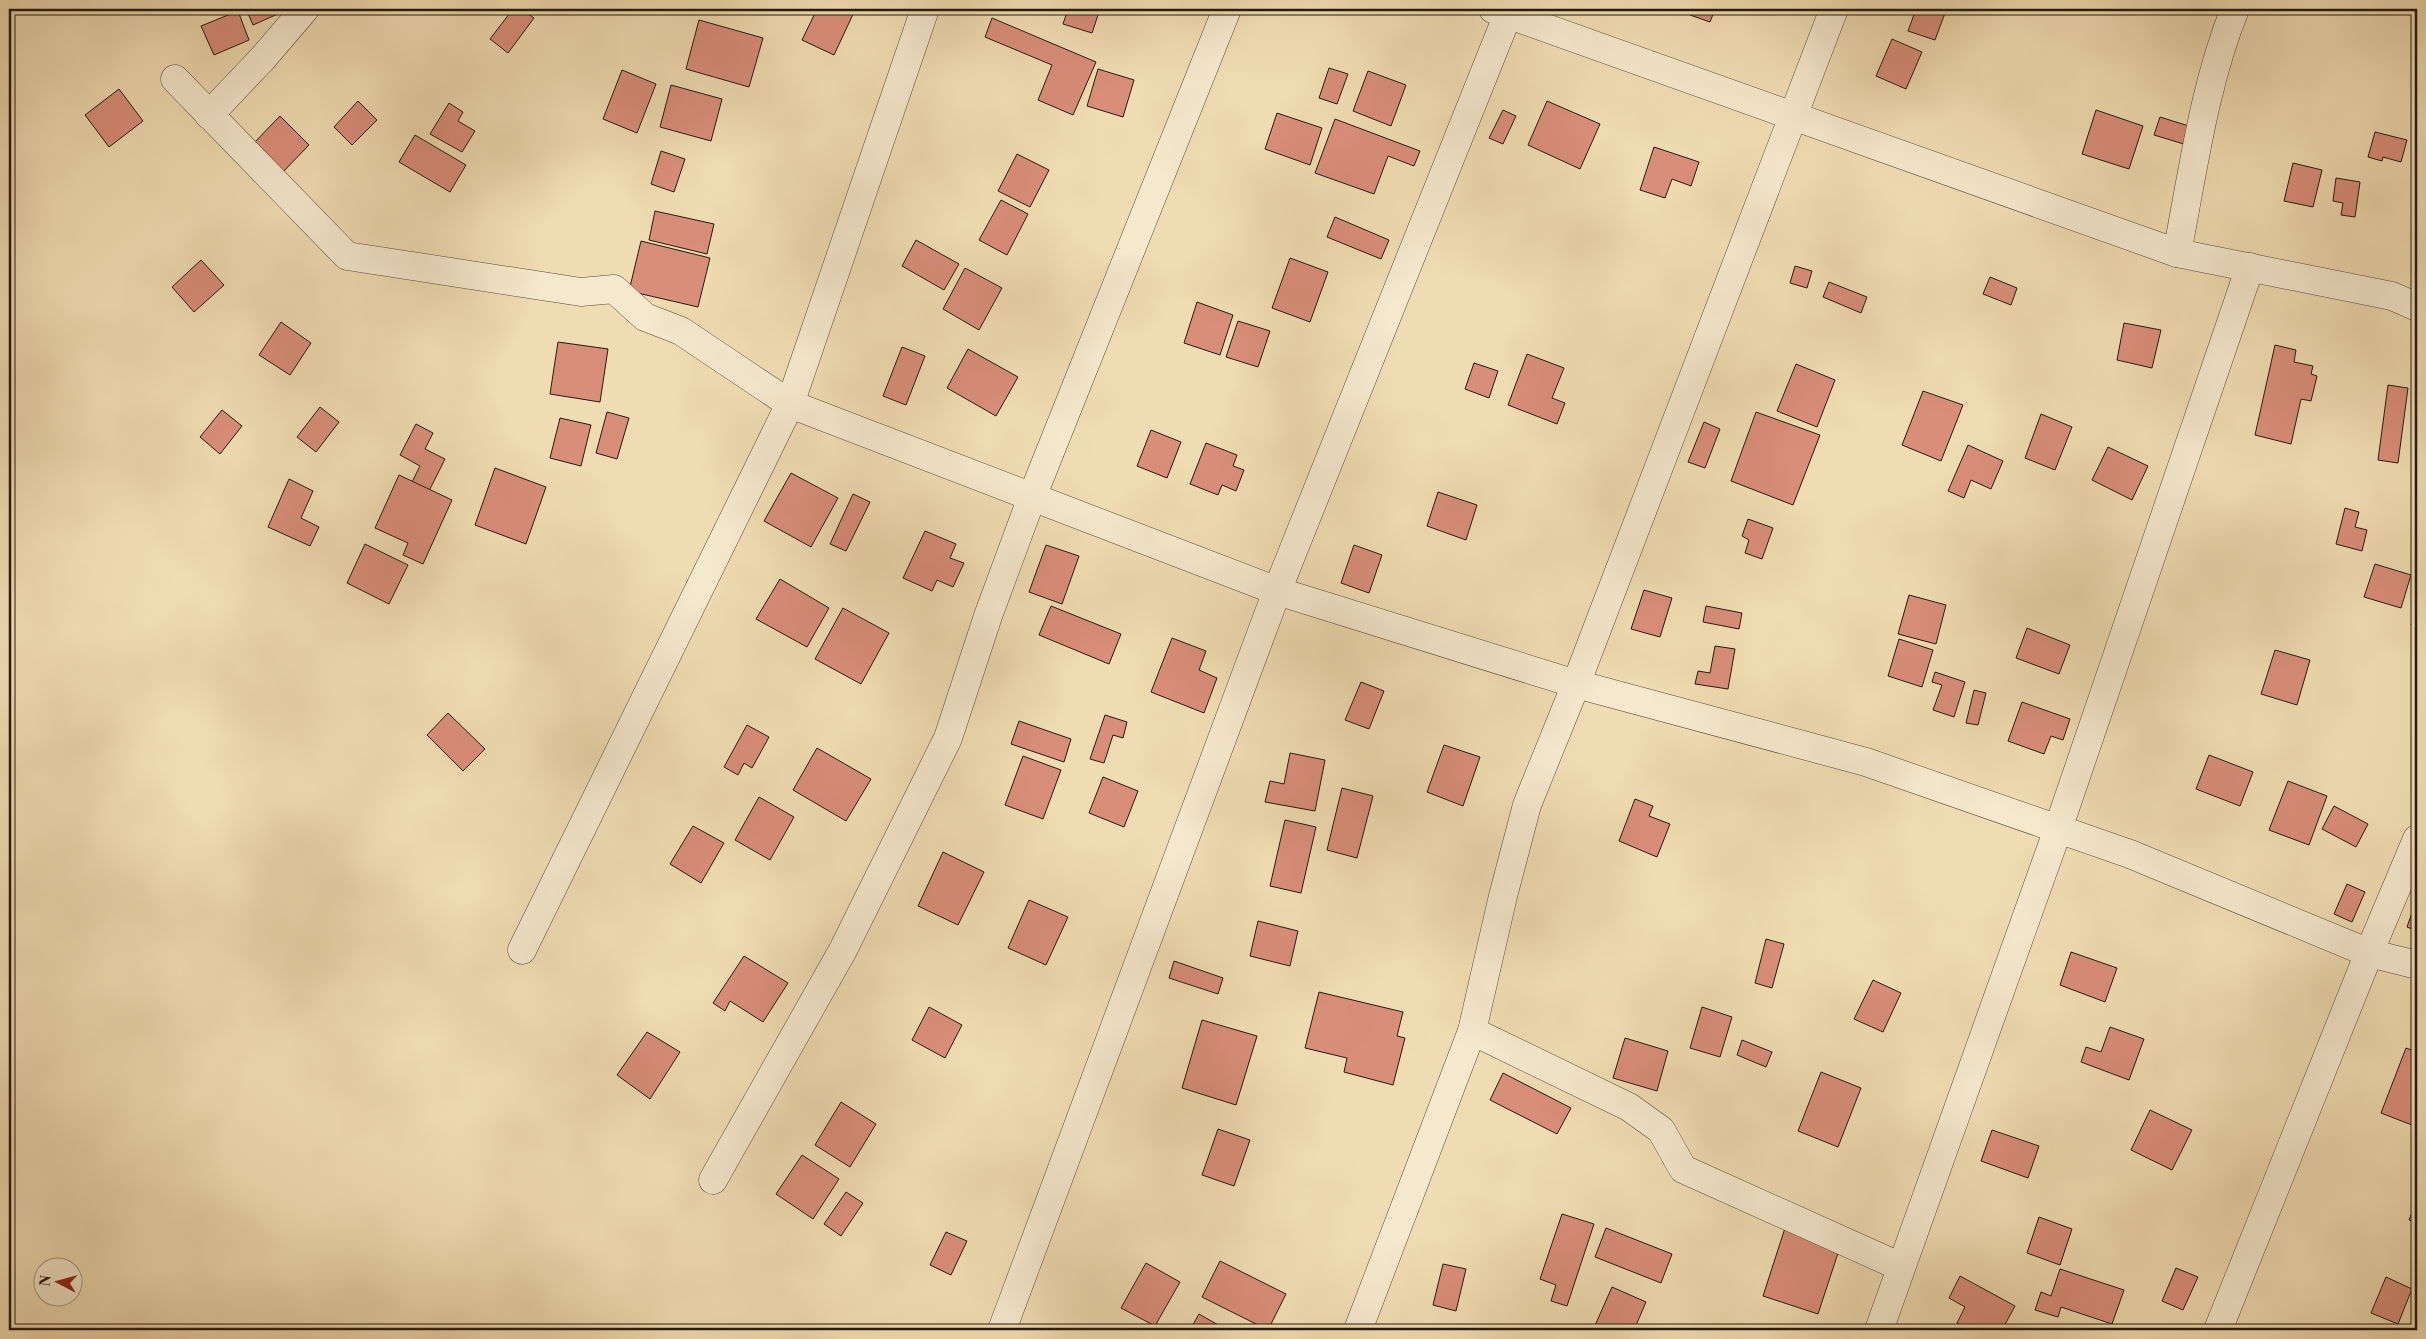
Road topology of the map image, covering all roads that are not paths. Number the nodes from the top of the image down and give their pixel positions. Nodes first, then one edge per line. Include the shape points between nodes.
1 (305, 9) edge
2 (925, 9) edge
3 (1227, 9) edge
4 (1834, 9) edge
5 (2235, 9) edge
6 (1503, 11) edge
7 (175, 79) dead end
8 (209, 114) junction
9 (1793, 116) junction
10 (2176, 252) junction
11 (2250, 266) junction
12 (2417, 307) edge
13 (790, 404) junction
14 (1032, 497) junction
15 (1277, 591) junction
16 (1576, 684) junction
17 (2058, 829) junction
18 (2417, 839) edge
19 (522, 950) dead end
20 (2369, 954) junction
21 (2417, 965) edge
22 (1472, 1031) junction
23 (713, 1180) dead end
24 (1901, 1267) junction
25 (1002, 1330) edge
26 (1358, 1330) edge
27 (1879, 1330) edge
28 (2218, 1330) edge

1 - 8 street
2 - 13 street
3 - 14 street
4 - 9 street
5 - 10 street via 2221,44 2204,112
6 - 9 street
6 - 15 street
7 - 8 street
8 - 13 street via 346,256 581,292 614,289 645,317 681,331
9 - 10 street
9 - 16 street
10 - 11 street
11 - 12 street via 2392,296
11 - 17 street
13 - 14 street
13 - 19 street
14 - 15 street
14 - 23 street via 948,738 843,950
15 - 16 street
15 - 25 street
16 - 17 street via 1866,762
16 - 22 street via 1527,806
17 - 20 street via 2130,854
17 - 24 street
18 - 20 street
20 - 21 street
20 - 28 street
22 - 24 street via 1629,1107 1661,1130 1683,1169
22 - 26 street
24 - 27 street

